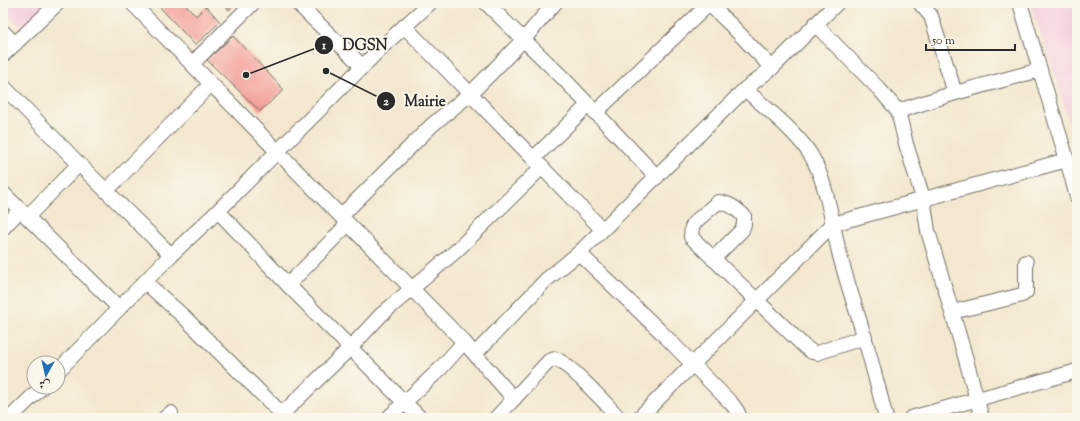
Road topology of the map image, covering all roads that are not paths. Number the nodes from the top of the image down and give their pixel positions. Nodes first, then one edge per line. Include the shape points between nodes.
1 (58, 3) edge
2 (132, 3) edge
3 (253, 3) edge
4 (297, 3) edge
5 (430, 3) edge
6 (486, 3) edge
7 (555, 3) edge
8 (709, 3) edge
9 (837, 3) edge
10 (920, 3) edge
11 (1020, 3) edge
12 (815, 24) junction
13 (404, 26) junction
14 (3, 32) edge
15 (524, 39) junction
16 (15, 44) junction
17 (3, 55) edge
18 (192, 64) junction
19 (363, 67) junction
20 (772, 68) junction
21 (1040, 70) junction
22 (211, 84) junction
23 (3, 86) edge
24 (745, 89) junction
25 (955, 93) junction
26 (470, 94) junction
27 (592, 109) junction
28 (898, 111) junction
29 (279, 151) junction
30 (1067, 160) junction
31 (538, 162) junction
32 (78, 164) junction
33 (657, 177) junction
34 (106, 191) junction
35 (3, 193) edge
36 (1077, 197) edge
37 (923, 198) junction
38 (218, 211) junction
39 (24, 213) junction
40 (344, 220) junction
41 (833, 224) junction
42 (3, 228) edge
43 (602, 229) junction
44 (579, 253) junction
45 (171, 255) junction
46 (714, 259) dead end
47 (1026, 262) dead end
48 (145, 282) junction
49 (288, 285) junction
50 (412, 288) junction
51 (757, 301) junction
52 (119, 308) junction
53 (952, 312) junction
54 (865, 337) junction
55 (464, 342) junction
56 (351, 347) junction
57 (475, 354) junction
58 (66, 363) edge
59 (693, 364) junction
60 (1077, 371) edge
61 (34, 395) edge
62 (514, 399) junction
63 (977, 400) junction
64 (405, 401) junction
65 (284, 416) edge
66 (10, 418) edge
67 (388, 418) edge
68 (420, 418) edge
69 (496, 418) edge
70 (620, 418) edge
71 (639, 418) edge
72 (740, 418) edge
73 (886, 418) edge
74 (911, 418) edge
75 (982, 418) edge

1 - 16 street
2 - 18 street
3 - 18 street
4 - 19 street
5 - 13 street
6 - 15 street
7 - 15 street
8 - 20 street
8 - 27 street
9 - 12 street
10 - 25 street via 931,16
11 - 21 street
12 - 20 street
12 - 28 street
13 - 19 street
13 - 26 street
14 - 16 street
15 - 26 street
15 - 27 street
16 - 17 street
18 - 22 street
19 - 29 street
20 - 24 street
21 - 25 street
21 - 30 street
22 - 29 street
22 - 34 street
23 - 32 street
24 - 33 street
24 - 41 street via 792,132 813,158
25 - 28 street
26 - 31 street
26 - 40 street via 432,125
27 - 31 street
27 - 33 street
28 - 37 street
29 - 38 street
29 - 40 street
30 - 36 street
30 - 37 street
31 - 43 street
31 - 50 street via 456,250
32 - 34 street
32 - 39 street
33 - 43 street
34 - 45 street
35 - 39 street
37 - 41 street
37 - 53 street via 928,231
38 - 45 street
38 - 49 street
39 - 42 street
39 - 52 street
40 - 49 street
40 - 50 street
41 - 51 street
41 - 54 street
43 - 44 street
44 - 57 street via 546,280
44 - 59 street
45 - 48 street
46 - 51 street
47 - 53 street via 1026,292 1022,295
48 - 52 street
48 - 65 street
49 - 56 street
50 - 55 street
50 - 56 street
51 - 54 street via 812,352 817,353
51 - 59 street
52 - 58 street
53 - 63 street
54 - 73 street
55 - 57 street
55 - 64 street via 440,369
56 - 64 street
56 - 65 street
57 - 62 street
59 - 71 street
59 - 72 street via 732,404
60 - 63 street
61 - 66 street
62 - 69 street
62 - 70 street via 549,362 555,359 560,360 595,391
63 - 74 street
63 - 75 street
64 - 67 street
64 - 68 street

